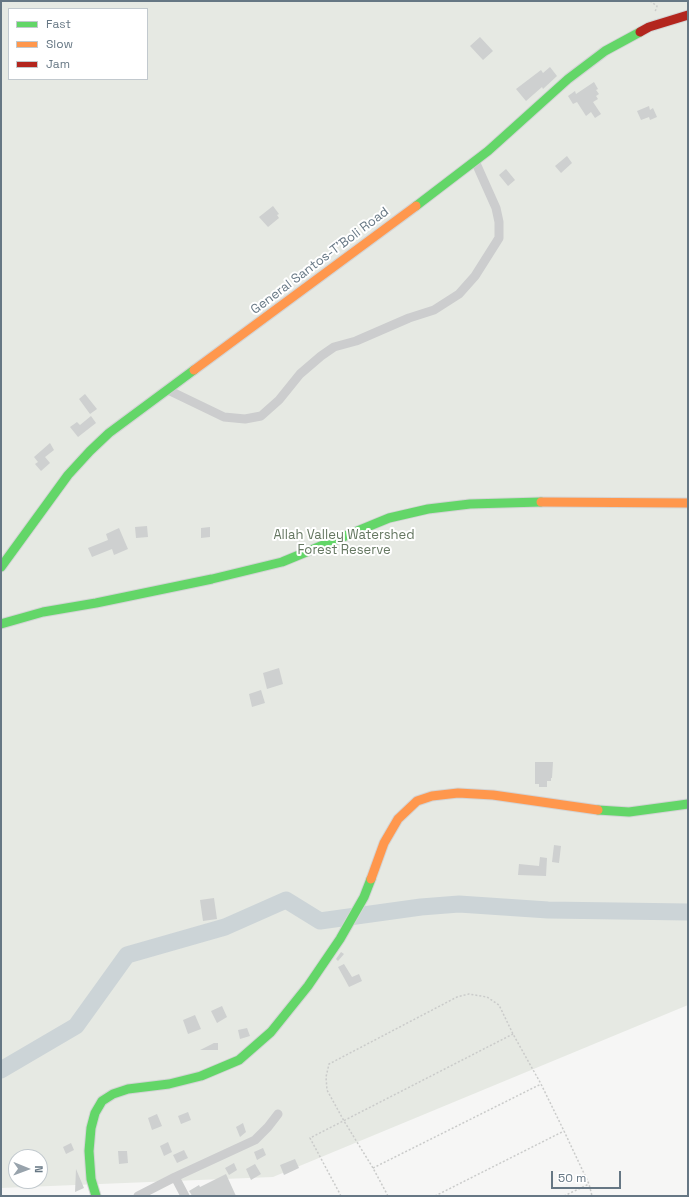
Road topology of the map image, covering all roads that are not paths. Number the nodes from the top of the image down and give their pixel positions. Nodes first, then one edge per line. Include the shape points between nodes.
1 (688, 15) edge
2 (475, 161) junction
3 (168, 390) junction
4 (688, 503) edge
5 (1, 567) edge
6 (1, 624) edge
7 (688, 804) edge
8 (278, 1114) dead end
9 (175, 1177) junction
10 (96, 1196) edge
11 (138, 1196) edge
12 (185, 1196) edge

1 - 2 street, General Santos-T'Boli Road via 649,27 605,51 568,79
2 - 3 street, General Santos-T'Boli Road
2 - 3 street via 496,208 499,238 475,276 459,294 434,310 356,341 334,347 300,374 261,416 245,419 224,417
3 - 5 street, General Santos-T'Boli Road via 109,433 90,451 68,475
4 - 6 street via 528,502 470,504 428,509 389,518 282,562 103,602 43,612
7 - 10 street via 629,812 604,811 512,797 465,794 432,796 417,801 398,819 384,843 364,897 340,939 308,986 271,1032 239,1060 201,1076 169,1084 128,1089 102,1101 95,1112 89,1151 91,1179
8 - 9 street via 254,1140
9 - 11 street
9 - 12 street

